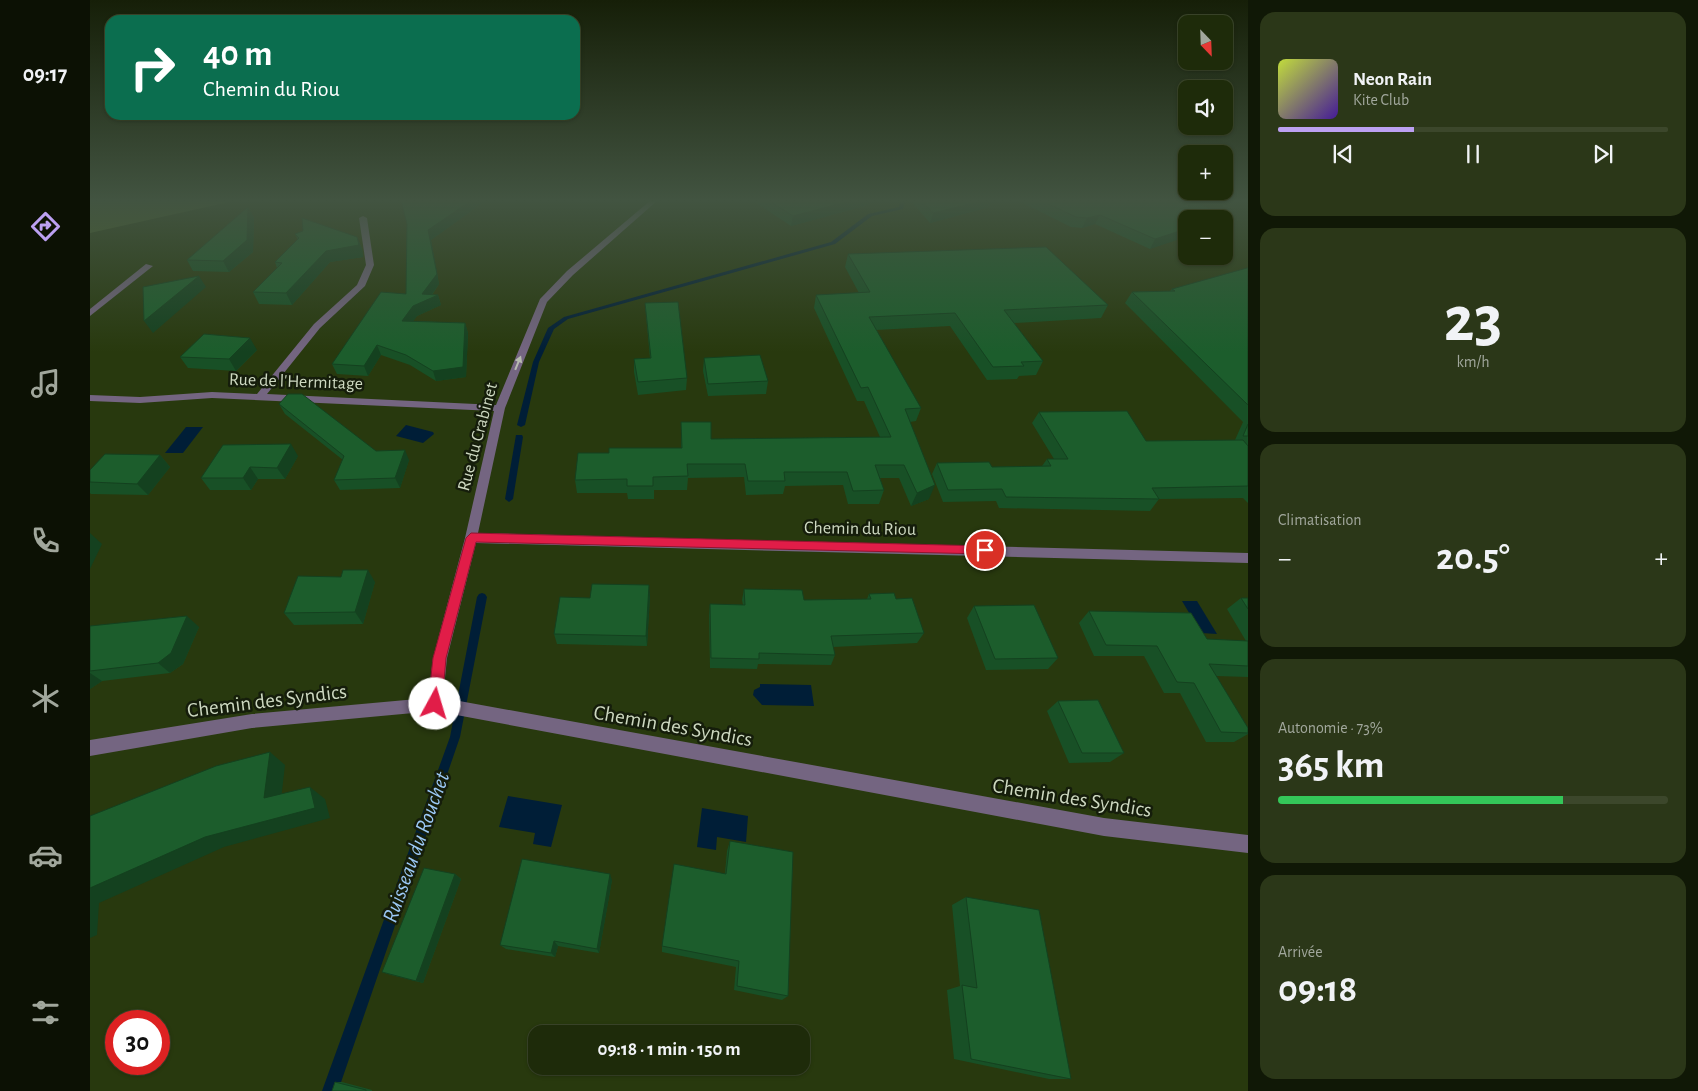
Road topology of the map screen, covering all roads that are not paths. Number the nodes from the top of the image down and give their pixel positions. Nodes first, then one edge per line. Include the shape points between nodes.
1 (368, 251) edge
2 (596, 251) edge
3 (149, 266) dead end
4 (90, 313) edge
5 (260, 396) junction
6 (90, 398) edge
7 (500, 408) junction
8 (471, 538) junction
9 (1248, 558) edge
10 (435, 704) junction
11 (90, 748) edge
12 (1248, 844) edge

1 - 5 street via 370,265 361,286 318,326
7 -> 2 street, Rue du Crabinet via 543,301
3 - 4 street
5 - 6 street, Rue de l'Hermitage via 212,395 140,400
5 - 7 street, Rue de l'Hermitage
7 - 8 street, Rue du Crabinet
8 - 9 street, Chemin du Riou
8 - 10 street, Rue du Crabinet via 440,658
10 - 11 street, Chemin des Syndics via 252,721
10 - 12 street, Chemin des Syndics via 1104,827

